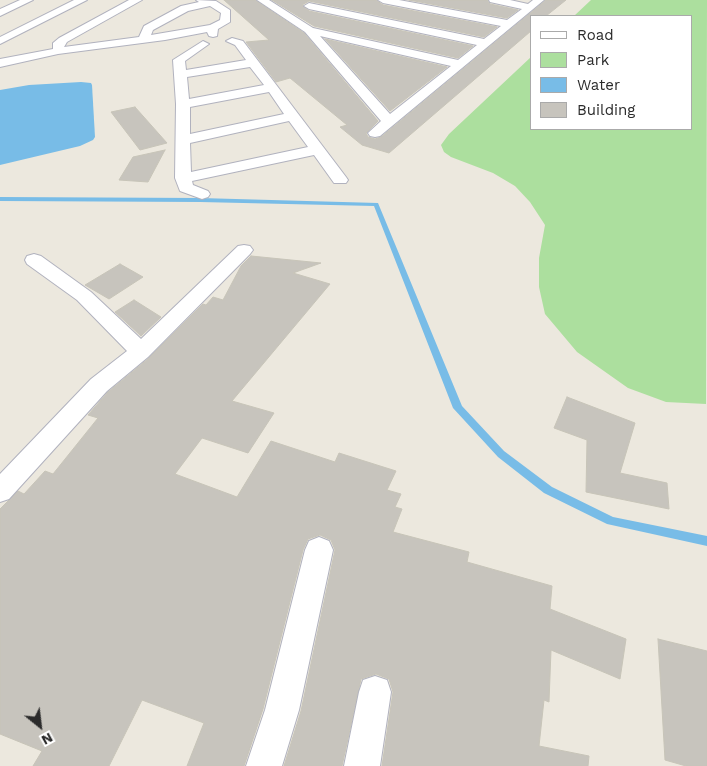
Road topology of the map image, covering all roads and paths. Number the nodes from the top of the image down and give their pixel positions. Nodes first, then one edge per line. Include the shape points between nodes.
1 (28, 0) edge
2 (82, 0) edge
3 (137, 0) edge
4 (262, 0) edge
5 (383, 0) edge
6 (494, 0) edge
7 (206, 2) edge
8 (312, 3) edge
9 (535, 3) edge
10 (0, 13) edge
11 (293, 20) junction
12 (509, 24) junction
13 (308, 30) junction
14 (210, 35) junction
15 (144, 40) junction
16 (0, 41) edge
17 (485, 43) junction
18 (58, 50) junction
19 (1, 62) edge
20 (252, 63) junction
21 (460, 64) junction
22 (179, 76) junction
23 (271, 88) junction
24 (183, 104) junction
25 (292, 116) junction
26 (389, 121) junction
27 (376, 133) dead end
28 (184, 140) junction
29 (317, 150) junction
30 (183, 178) junction
31 (340, 180) dead end
32 (202, 194) dead end
33 (244, 250) dead end
34 (34, 260) dead end
35 (140, 352) junction
36 (0, 491) edge
37 (319, 550) dead end
38 (375, 692) dead end
39 (264, 766) edge
40 (362, 766) edge

1 - 10 street
2 - 16 street
3 - 18 street via 63,40
4 - 11 street
5 - 12 street
6 - 9 street
7 - 14 street via 226,12 225,22
7 - 15 street via 185,8 148,28
8 - 11 street
8 - 17 street
9 - 12 street
11 - 13 street
12 - 17 street
13 - 21 street
13 - 26 street
14 - 15 street
14 - 20 street via 232,36
14 - 22 street via 179,60
15 - 18 street
17 - 21 street
18 - 19 street
20 - 22 street
20 - 23 street
21 - 26 street
22 - 24 street
23 - 24 street
23 - 25 street
24 - 28 street
25 - 28 street
25 - 29 street
26 - 27 street
28 - 30 street
29 - 30 street
29 - 31 street
30 - 32 street via 186,188
33 - 35 street
34 - 35 street via 84,296
35 - 36 street via 99,385
37 - 39 street via 282,710
38 - 40 street

